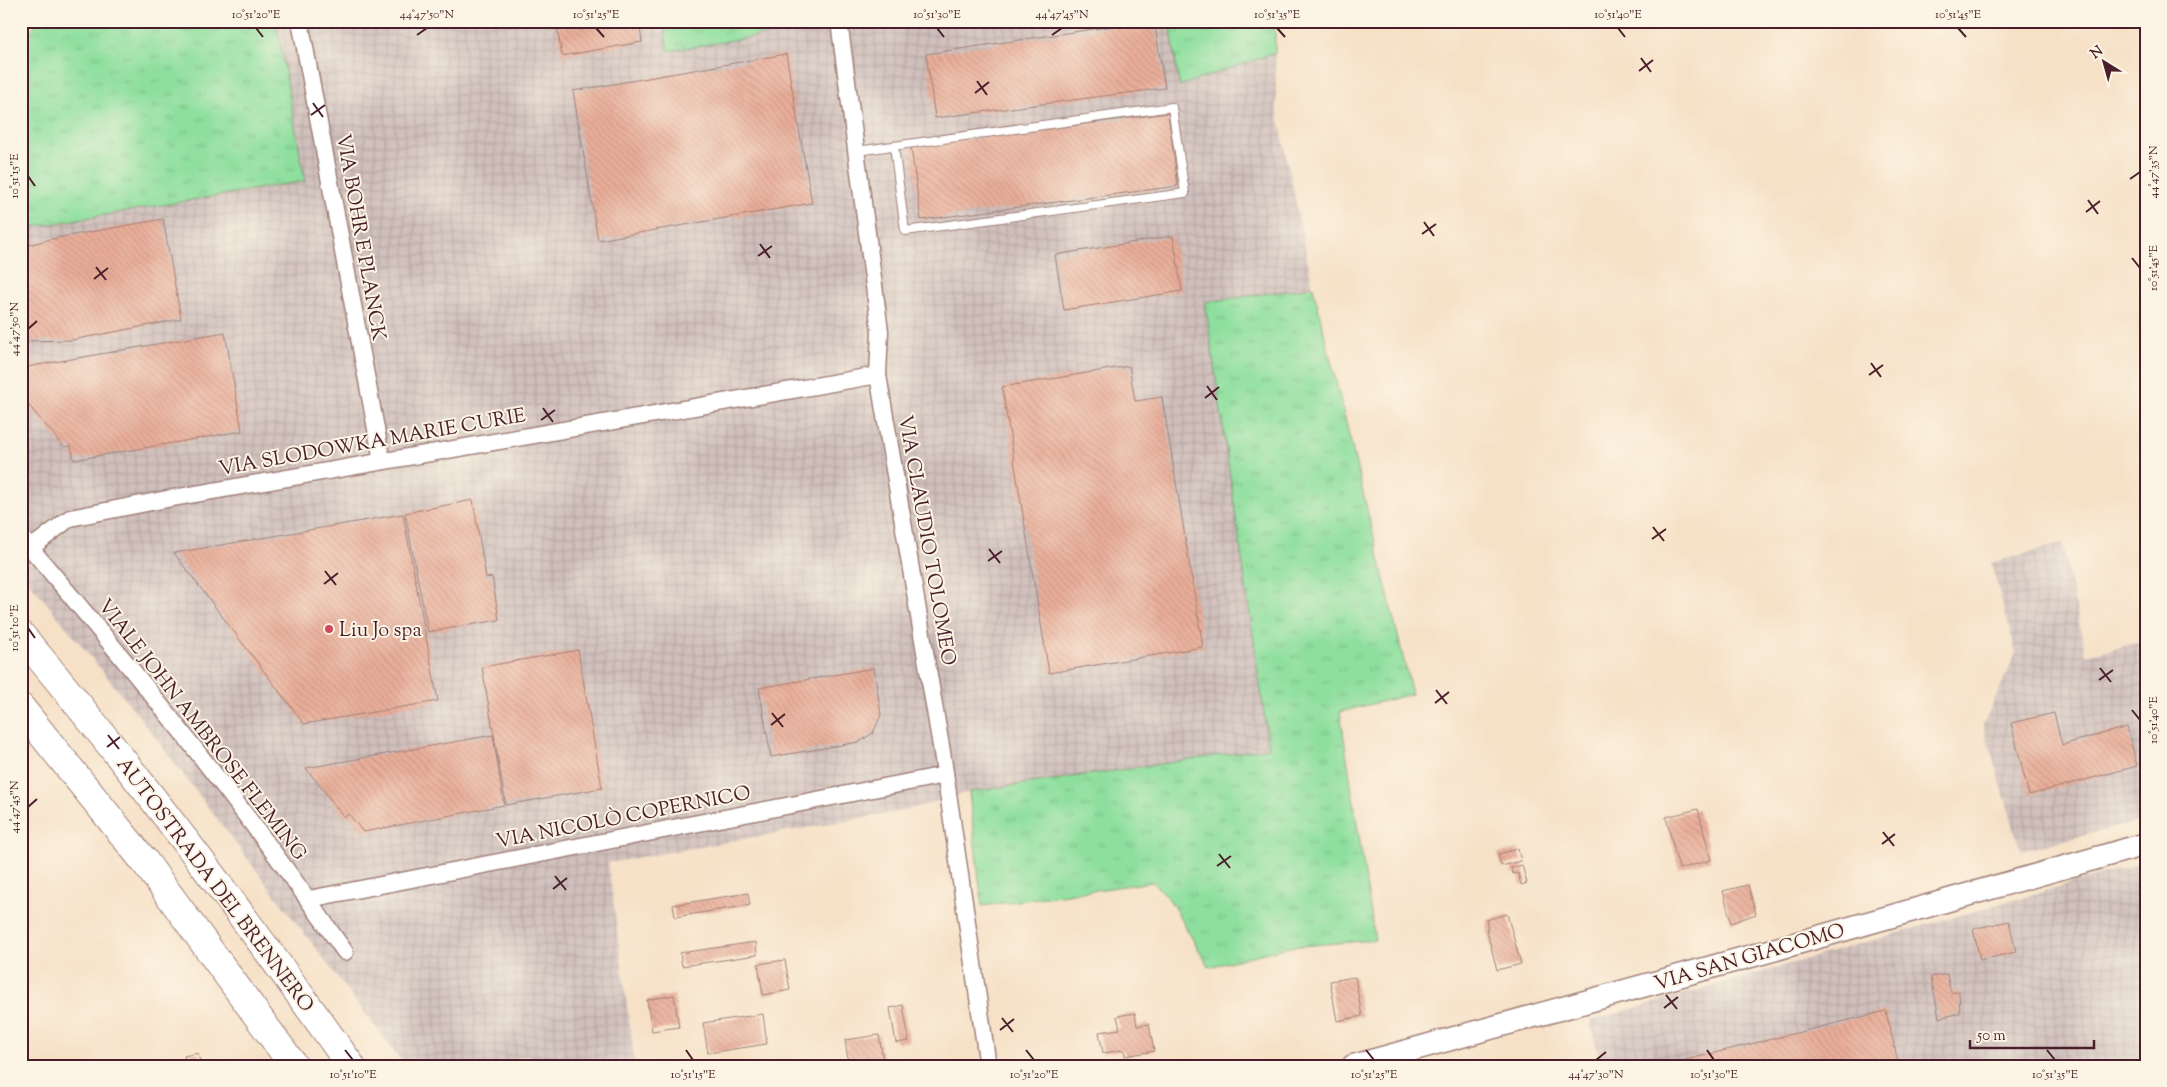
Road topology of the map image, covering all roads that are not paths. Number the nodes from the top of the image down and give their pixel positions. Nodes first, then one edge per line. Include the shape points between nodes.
1 (300, 21) edge
2 (839, 21) edge
3 (894, 146) junction
4 (857, 151) junction
5 (878, 375) junction
6 (382, 461) junction
7 (26, 543) edge
8 (21, 635) edge
9 (21, 708) edge
10 (945, 775) junction
11 (2146, 844) edge
12 (309, 899) junction
13 (345, 952) dead end
14 (294, 1066) edge
15 (351, 1066) edge
16 (988, 1066) edge
17 (1353, 1066) edge

1 - 6 street, VIA BOHR E PLANCK
2 - 4 street, VIA CLAUDIO TOLOMEO
3 - 3 lane via 1172,106 1185,193 905,232
3 - 4 lane
4 - 5 street, VIA CLAUDIO TOLOMEO via 880,331
5 - 6 street, VIA SLODOWKA MARIE CURIE
5 - 10 street, VIA CLAUDIO TOLOMEO
6 - 7 street, VIA SLODOWKA MARIE CURIE via 70,518
7 - 12 street, VIALE JOHN AMBROSE FLEMING via 155,700
8 - 15 highway, AUTOSTRADA DEL BRENNERO via 177,829
9 - 14 highway via 145,862
10 - 12 street, VIA NICOLÒ COPERNICO
10 - 16 street, VIA CLAUDIO TOLOMEO
11 - 17 street, VIA SAN GIACOMO
12 - 13 street, VIALE JOHN AMBROSE FLEMING

